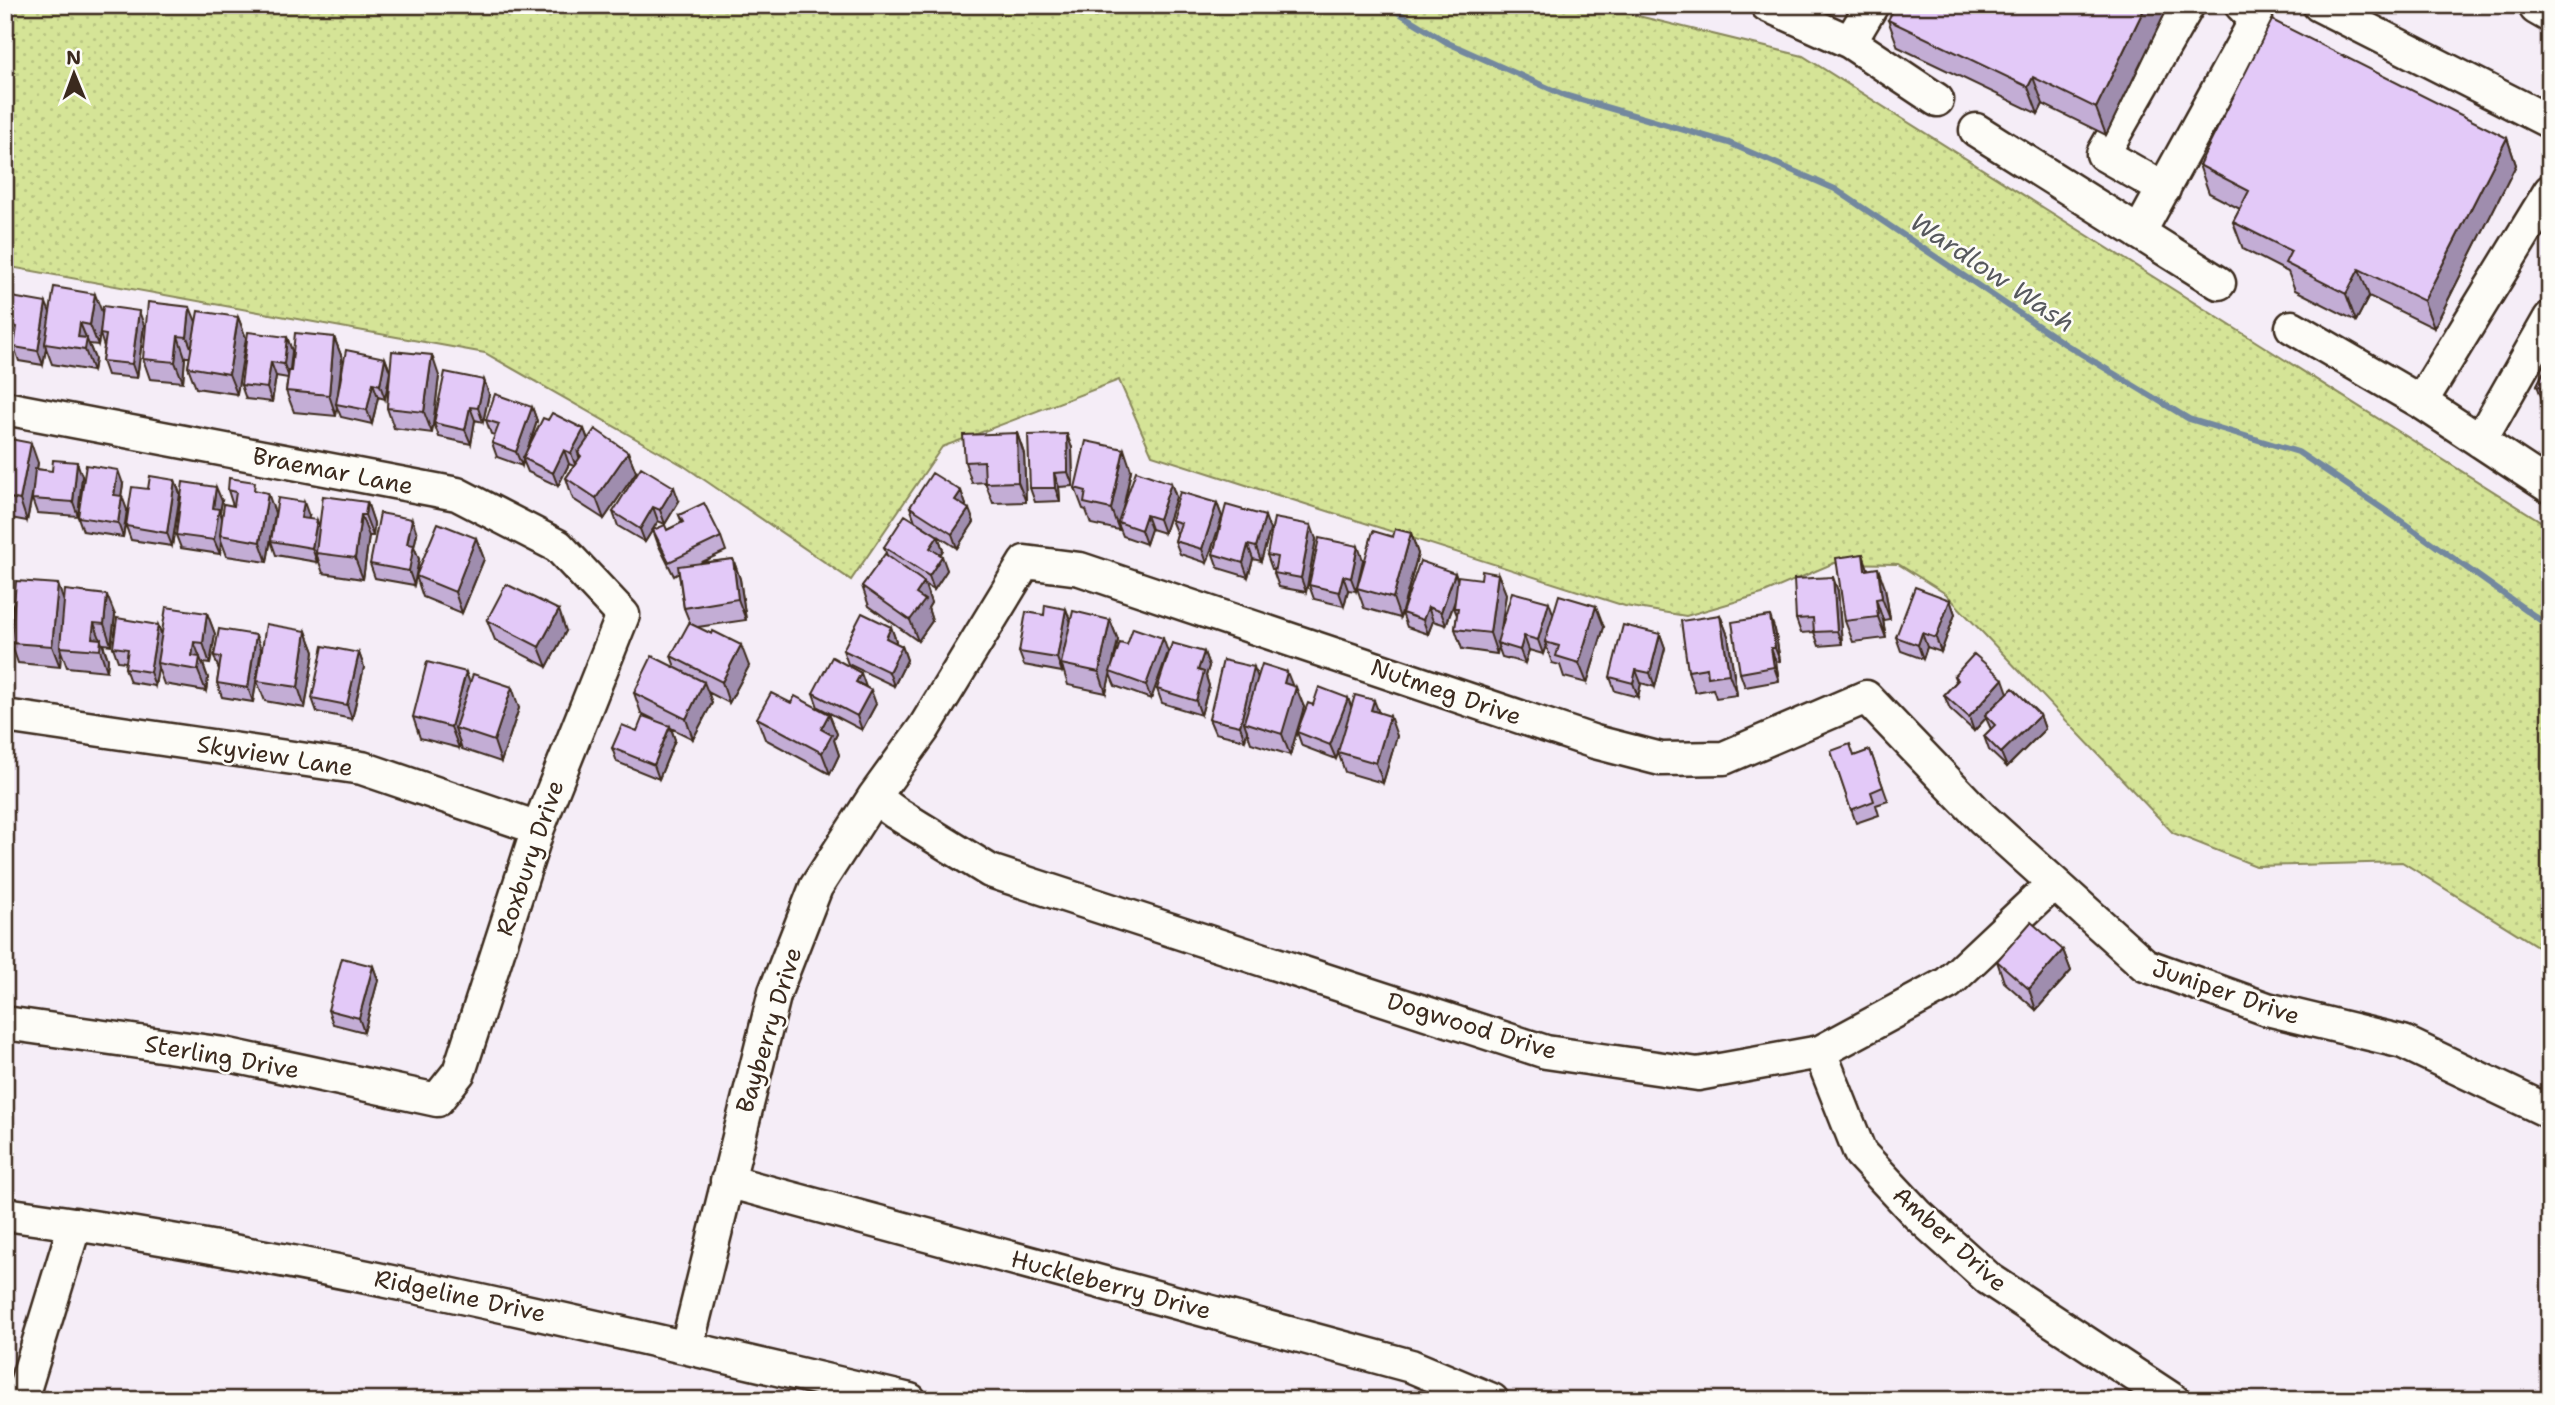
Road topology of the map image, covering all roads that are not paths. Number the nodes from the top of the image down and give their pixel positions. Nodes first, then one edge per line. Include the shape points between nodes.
1 (1872, 5) edge
2 (2188, 5) edge
3 (2241, 5) edge
4 (2319, 5) edge
5 (2537, 5) edge
6 (1782, 8) edge
7 (2550, 16) edge
8 (1850, 42) junction
9 (1937, 100) dead end
10 (2550, 122) edge
11 (1976, 130) dead end
12 (2164, 189) junction
13 (2550, 191) edge
14 (2139, 233) junction
15 (2219, 283) dead end
16 (2550, 318) edge
17 (2292, 327) dead end
18 (2421, 402) junction
19 (5, 408) edge
20 (2480, 441) junction
21 (2550, 486) edge
22 (1025, 562) joint
23 (623, 615) joint
24 (1866, 697) joint
25 (5, 716) edge
26 (874, 797) junction
27 (538, 828) junction
28 (2053, 884) junction
29 (5, 1023) edge
30 (1821, 1052) junction
31 (437, 1100) joint
32 (2550, 1112) edge
33 (727, 1181) junction
34 (5, 1214) edge
35 (75, 1224) junction
36 (687, 1346) junction
37 (21, 1400) edge
38 (910, 1400) edge
39 (1492, 1400) edge
40 (2173, 1400) edge

1 - 8 street
2 - 12 street via 2103,154
3 - 12 street via 2256,20
4 - 10 street
5 - 7 street
6 - 8 street
8 - 9 street
11 - 14 street
12 - 14 street
13 - 18 street
14 - 15 street
16 - 20 street
17 - 18 street
18 - 20 street
19 - 23 street, Braemar Lane via 457,494 558,546
20 - 21 street
22 - 24 street, Nutmeg Drive via 1080,569 1595,742 1661,759 1724,758
22 - 26 street, Bayberry Drive via 925,728
23 - 27 street, Roxbury Drive
24 - 28 street, Juniper Drive via 1982,818
25 - 27 street, Skyview Lane via 362,768
26 - 30 street, Dogwood Drive via 990,871 1546,1052 1698,1074
26 - 33 street, Bayberry Drive via 816,887 775,992
27 - 31 street, Roxbury Drive via 459,1072
28 - 30 street, Dogwood Drive via 1948,983
28 - 32 street, Juniper Drive via 2145,965 2267,1009 2403,1042
29 - 31 street, Sterling Drive via 224,1054
30 - 40 street, Amber Drive via 1860,1153 1917,1215 1989,1279
33 - 36 street, Bayberry Drive
33 - 39 street, Huckleberry Drive via 1411,1366
34 - 35 street, Ridgeline Drive
35 - 36 street, Ridgeline Drive via 356,1275
35 - 37 street
36 - 38 street, Ridgeline Drive

